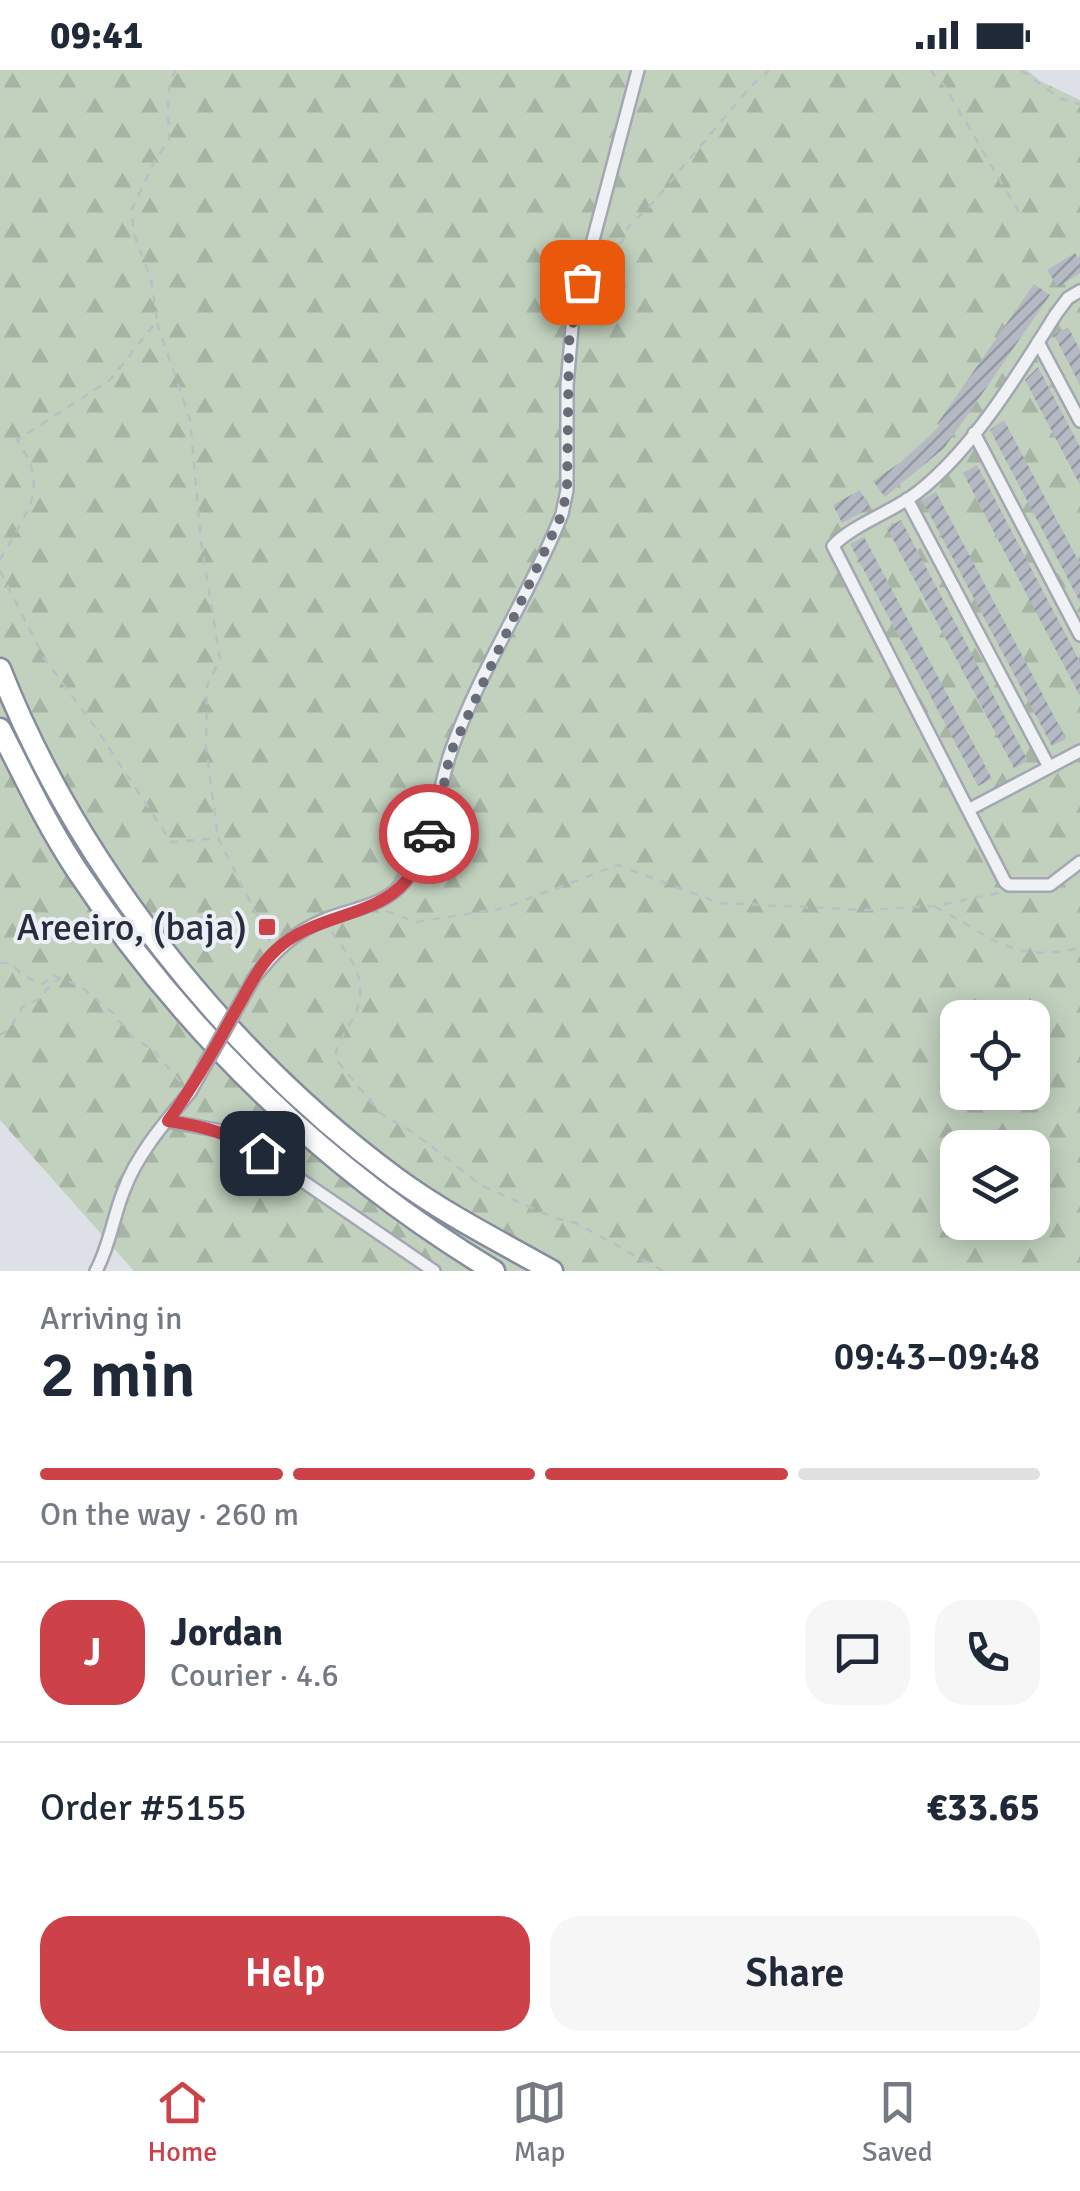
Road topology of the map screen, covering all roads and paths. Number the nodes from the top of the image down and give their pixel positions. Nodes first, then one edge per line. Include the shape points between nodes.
1 (176, 70) edge
2 (638, 70) edge
3 (770, 70) edge
4 (930, 70) edge
5 (1022, 70) edge
6 (1080, 104) edge
7 (1021, 216) dead end
8 (591, 247) junction
9 (1080, 291) edge
10 (156, 321) junction
11 (1038, 342) junction
12 (1080, 421) edge
13 (974, 434) junction
14 (908, 499) junction
15 (0, 560) edge
16 (0, 570) edge
17 (1080, 635) edge
18 (0, 670) edge
19 (0, 729) edge
20 (1080, 751) edge
21 (1048, 767) junction
22 (968, 810) junction
23 (218, 838) junction
24 (1080, 862) edge
25 (999, 893) dead end
26 (371, 905) junction
27 (934, 906) junction
28 (324, 920) junction
29 (1080, 948) edge
30 (275, 951) junction
31 (0, 963) edge
32 (62, 978) junction
33 (0, 1036) edge
34 (189, 1093) junction
35 (168, 1121) junction
36 (96, 1271) edge
37 (434, 1271) edge
38 (494, 1271) edge
39 (552, 1271) edge
40 (663, 1271) edge

1 - 10 path via 169,142 132,209
2 - 8 street
3 - 8 path via 638,214 622,242
4 - 7 path
5 - 6 path via 1061,99
8 - 26 street via 569,342 562,514 450,754 440,804 414,868 395,891
9 - 11 street
10 - 15 path via 110,380 17,440 31,460 36,495
10 - 23 path via 190,418 220,659 207,686 206,748
11 - 12 street
11 - 13 street
13 - 14 street
13 - 17 street
14 - 21 street
14 - 22 street via 838,540 834,552
16 - 23 path via 44,658 172,842
18 - 39 highway via 96,857 198,994 302,1101 395,1177
19 - 38 highway via 76,868 183,1011 286,1118 374,1192
20 - 21 street
21 - 22 street
22 - 24 street via 1009,886 1050,886
23 - 30 path
25 - 27 path
26 - 27 path via 416,922 486,911 618,865 719,903
26 - 28 street
27 - 29 path via 1004,946 1036,955
28 - 30 street
28 - 40 path via 363,986 335,1058 380,1113 482,1186 576,1223
30 - 34 street, bridge
31 - 32 path via 44,984 54,975
32 - 33 path via 22,1007
32 - 34 path via 113,1013
34 - 35 street
35 - 36 street via 124,1187
35 - 37 street via 241,1139

